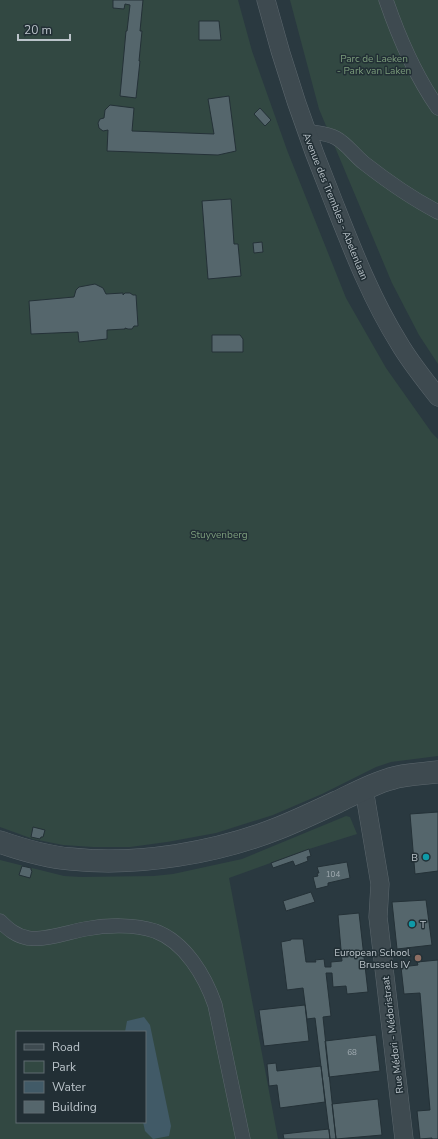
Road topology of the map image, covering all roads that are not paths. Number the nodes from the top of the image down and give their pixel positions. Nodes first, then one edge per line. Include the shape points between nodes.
1 (266, 0) edge
2 (386, 0) edge
3 (438, 108) edge
4 (306, 131) junction
5 (438, 212) edge
6 (438, 397) edge
7 (438, 772) edge
8 (364, 789) junction
9 (0, 842) edge
10 (0, 921) edge
11 (243, 1139) edge
12 (404, 1139) edge

1 - 4 street, Avenue des Trembles - Abelenlaan
2 - 3 street via 410,62
4 - 5 street via 336,138 400,190
4 - 6 street, Avenue des Trembles - Abelenlaan via 353,250 376,300 399,343
7 - 8 street via 391,778
8 - 9 street via 259,835 171,856 127,860 70,859 32,852
8 - 12 street, Rue Médori - Médoristraat via 380,884 378,917
10 - 11 street via 11,932 29,939 117,926 156,932 177,945 194,964 212,994

